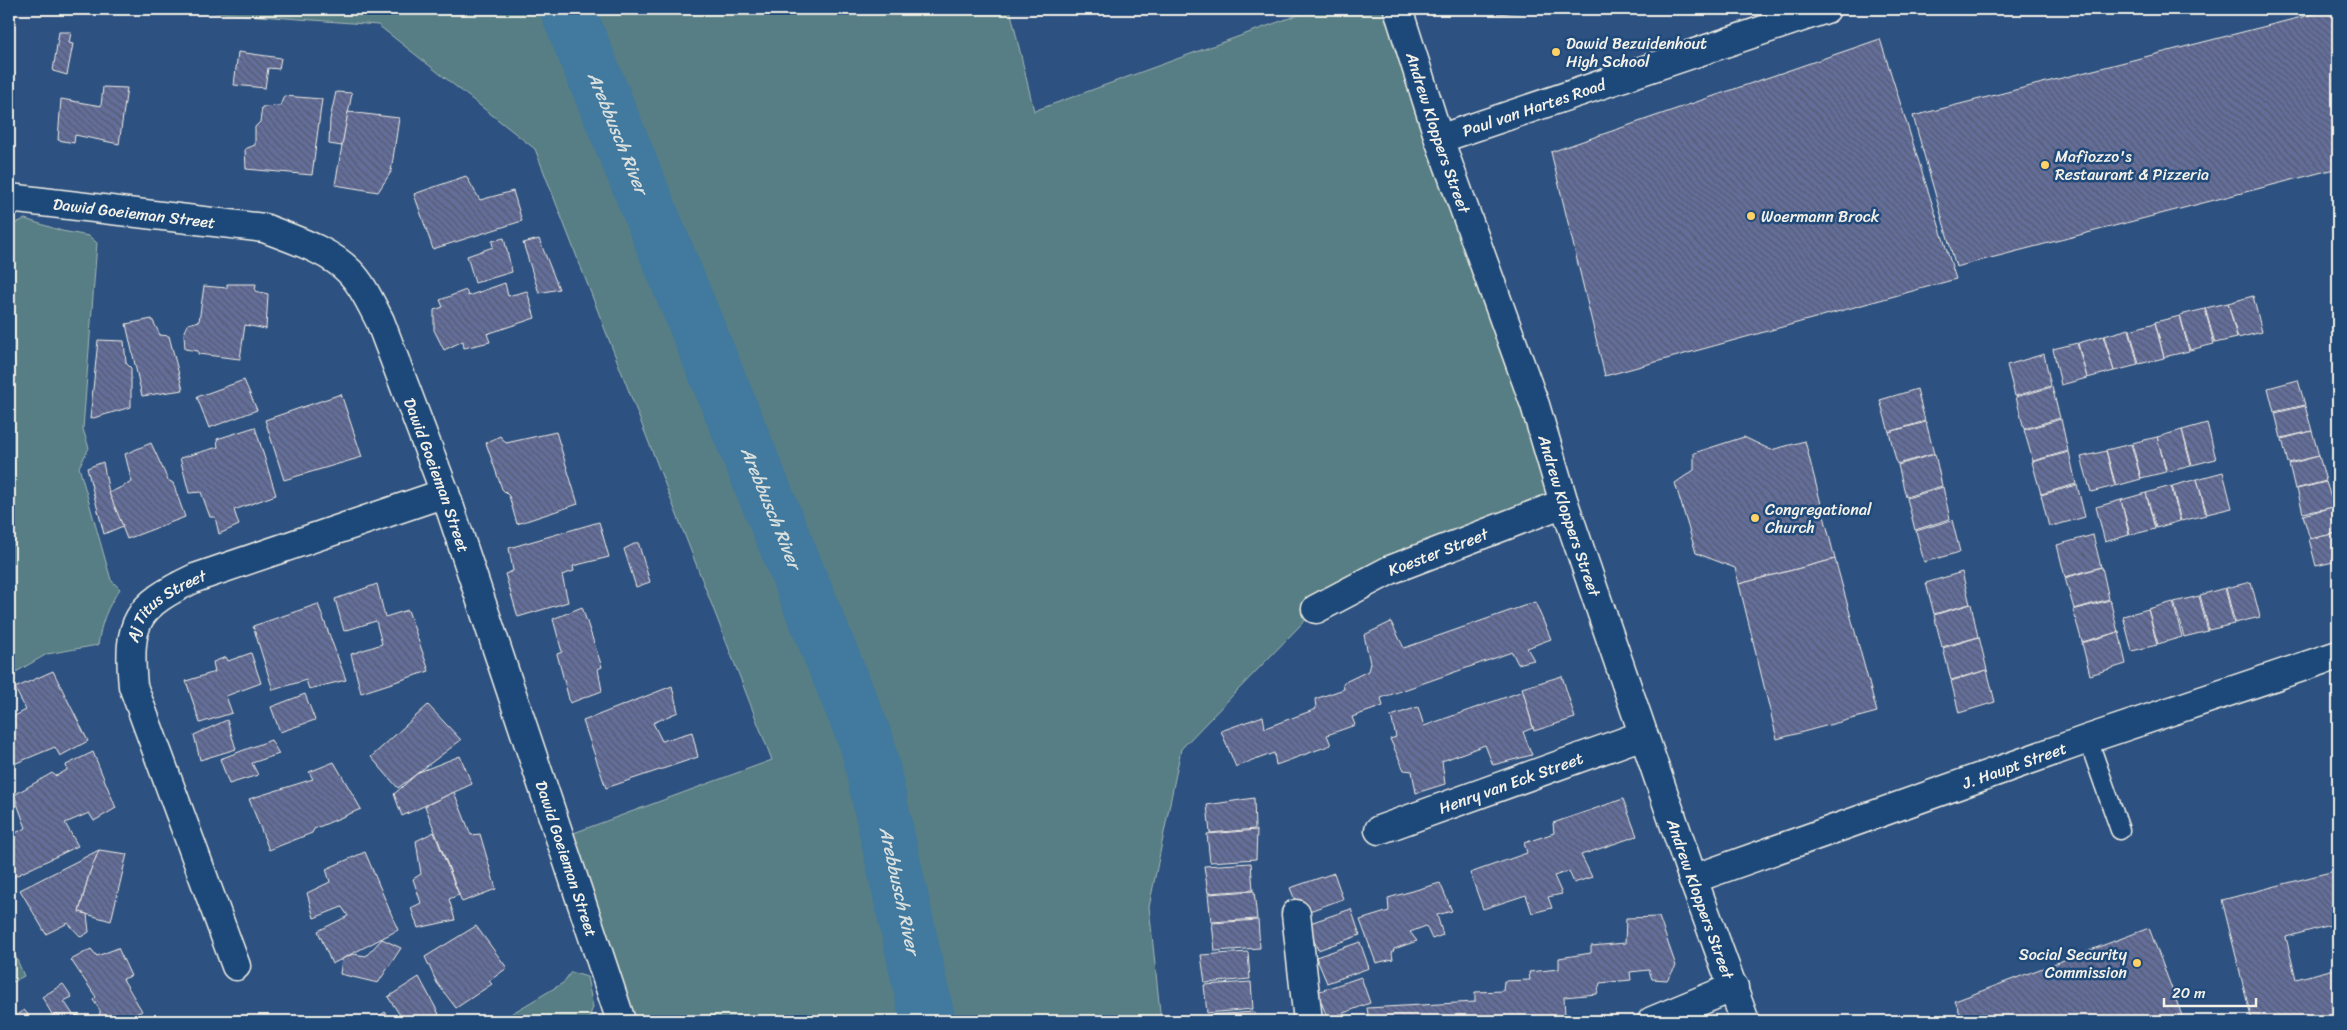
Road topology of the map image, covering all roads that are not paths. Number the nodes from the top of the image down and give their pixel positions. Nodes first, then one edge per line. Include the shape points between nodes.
1 (1398, 9) edge
2 (1826, 9) edge
3 (1439, 139) junction
4 (9, 198) edge
5 (445, 493) junction
6 (1564, 503) junction
7 (1316, 609) dead end
8 (2338, 655) edge
9 (1643, 734) junction
10 (2088, 739) junction
11 (1378, 830) dead end
12 (2120, 830) dead end
13 (1693, 879) junction
14 (1296, 914) dead end
15 (236, 966) dead end
16 (1734, 987) junction
17 (621, 1021) edge
18 (1308, 1021) edge
19 (1652, 1021) edge
20 (1745, 1021) edge

1 - 3 street, Andrew Kloppers Street
2 - 3 street, Paul van Hartes Road
3 - 6 street, Andrew Kloppers Street via 1535,405
4 - 5 street, Dawid Goeieman Street via 264,228 335,260 350,272 380,321
5 - 15 street, Aj Titus Street via 196,578 164,593 148,606 134,628 130,655 133,686
5 - 17 street, Dawid Goeieman Street
6 - 7 street, Koester Street via 1398,567
6 - 9 street, Andrew Kloppers Street
8 - 10 street, J. Haupt Street
9 - 11 street, Henry van Eck Street
9 - 13 street, Andrew Kloppers Street
10 - 12 lane
10 - 13 street, J. Haupt Street
13 - 16 street, Andrew Kloppers Street
14 - 18 street
16 - 19 street
16 - 20 street, Andrew Kloppers Street

